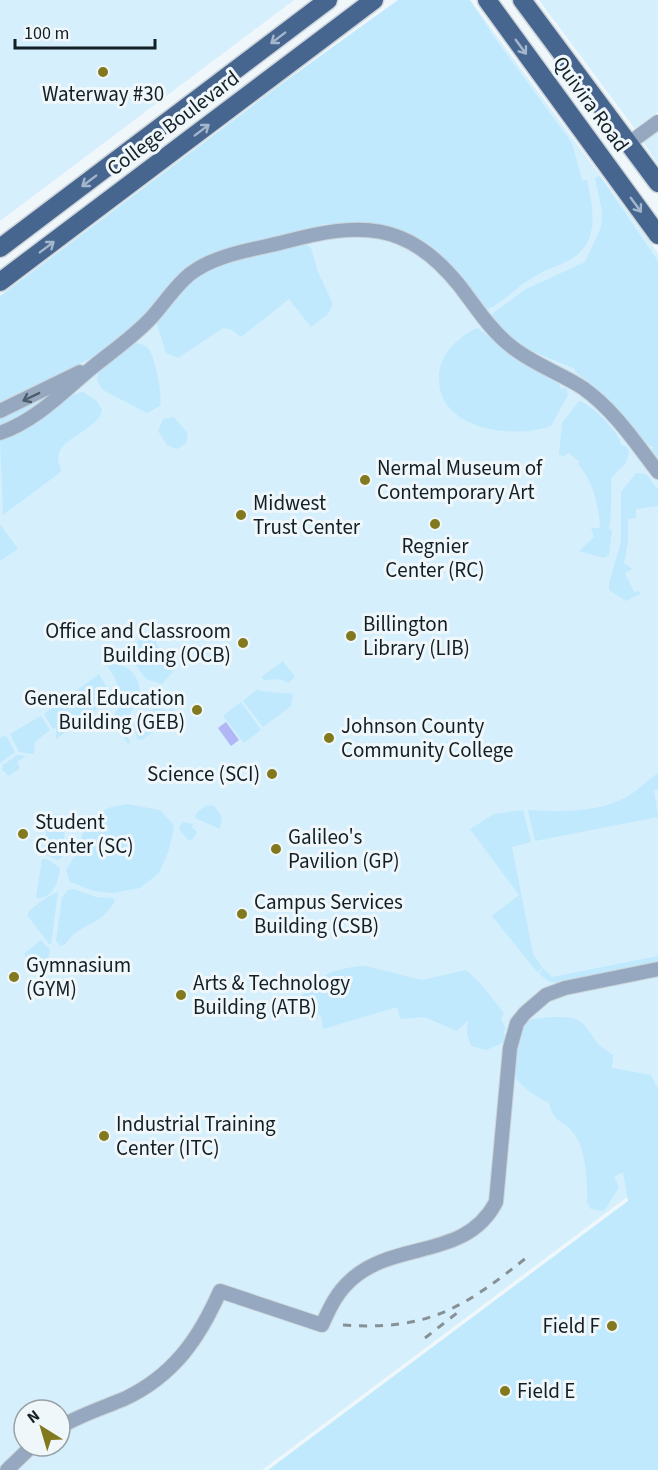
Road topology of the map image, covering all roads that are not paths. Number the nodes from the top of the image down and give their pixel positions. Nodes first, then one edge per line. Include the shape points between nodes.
1 (328, 0) edge
2 (374, 0) edge
3 (487, 0) edge
4 (522, 0) edge
5 (658, 122) edge
6 (628, 144) junction
7 (658, 183) edge
8 (658, 235) edge
9 (0, 248) edge
10 (0, 282) edge
11 (98, 363) junction
12 (0, 411) edge
13 (0, 433) edge
14 (658, 472) edge
15 (658, 969) edge
16 (72, 1421) edge
17 (20, 1458) edge
18 (7, 1470) edge

1 -> 9 main road, College Boulevard
10 -> 2 main road, College Boulevard
3 -> 8 main road, Quivira Road
4 - 6 main road, Quivira Road
5 - 6 street
6 - 7 main road, Quivira Road
11 -> 12 street
11 - 13 street via 27,421
11 - 14 street via 131,338 189,275 212,261 338,229 374,230 409,243 437,261 500,337 514,350 550,368 600,402
15 - 16 street via 546,995 517,1023 510,1048 496,1202 473,1232 363,1271 333,1300 322,1325 220,1291 194,1342 165,1373 140,1390
17 - 18 street

